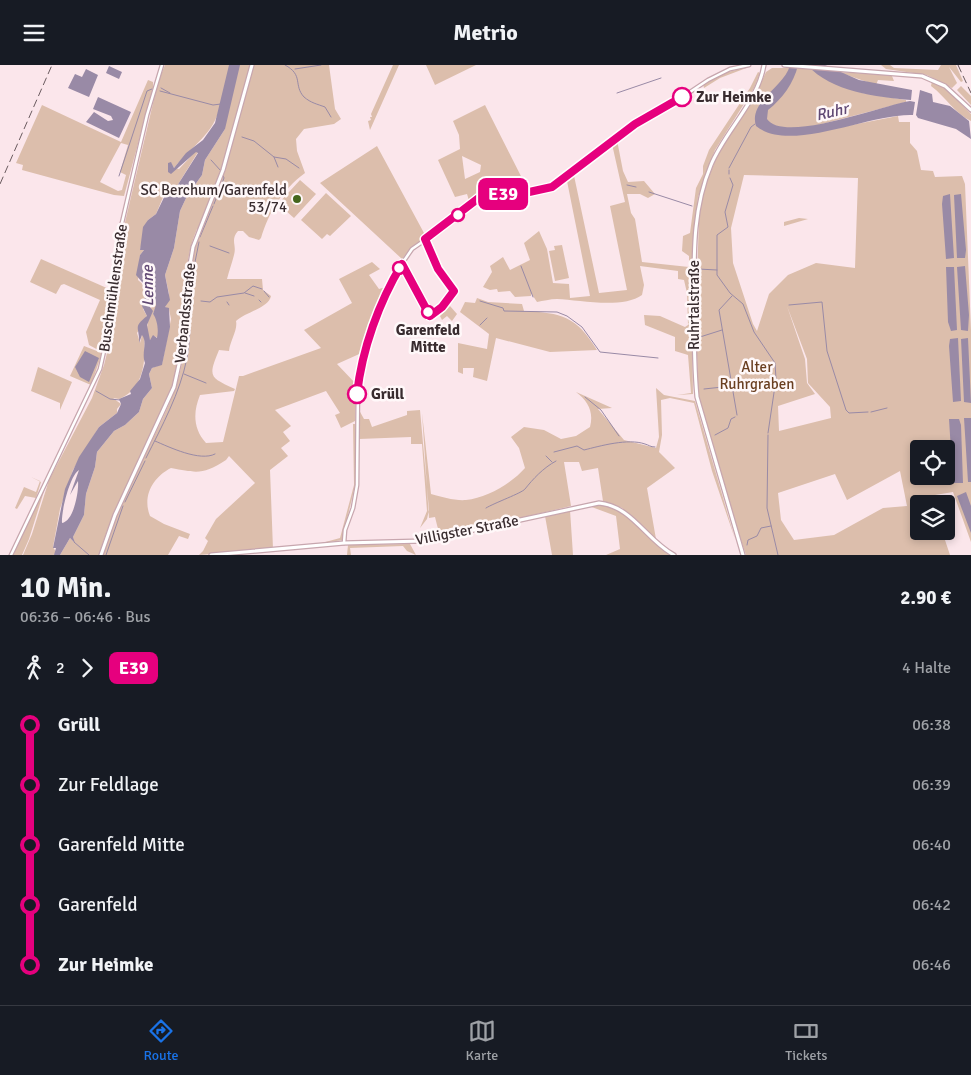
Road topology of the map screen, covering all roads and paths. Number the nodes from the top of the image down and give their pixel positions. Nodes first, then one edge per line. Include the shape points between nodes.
1 (162, 65) edge
2 (252, 65) edge
3 (749, 65) edge
4 (764, 65) edge
5 (785, 65) edge
6 (971, 110) edge
7 (344, 543) junction
8 (11, 555) edge
9 (101, 555) edge
10 (211, 555) edge
11 (674, 555) edge
12 (742, 555) edge

1 - 8 street, Buschmühlenstraße via 118,240 108,333 100,369
2 - 9 main road, Verbandsstraße via 223,170 196,236 188,267 184,342 174,387 115,515
3 - 7 street via 713,77 635,124 552,187 529,193 488,193 481,196 412,249 384,298 361,367 356,396 357,485
4 - 12 main road, Ruhrtalstraße via 756,90 725,136 710,167 698,209 695,236 697,397
5 - 6 main road via 909,73 938,82
7 - 10 main road, Villigster Straße
7 - 11 main road, Villigster Straße via 423,541 599,503 622,510

